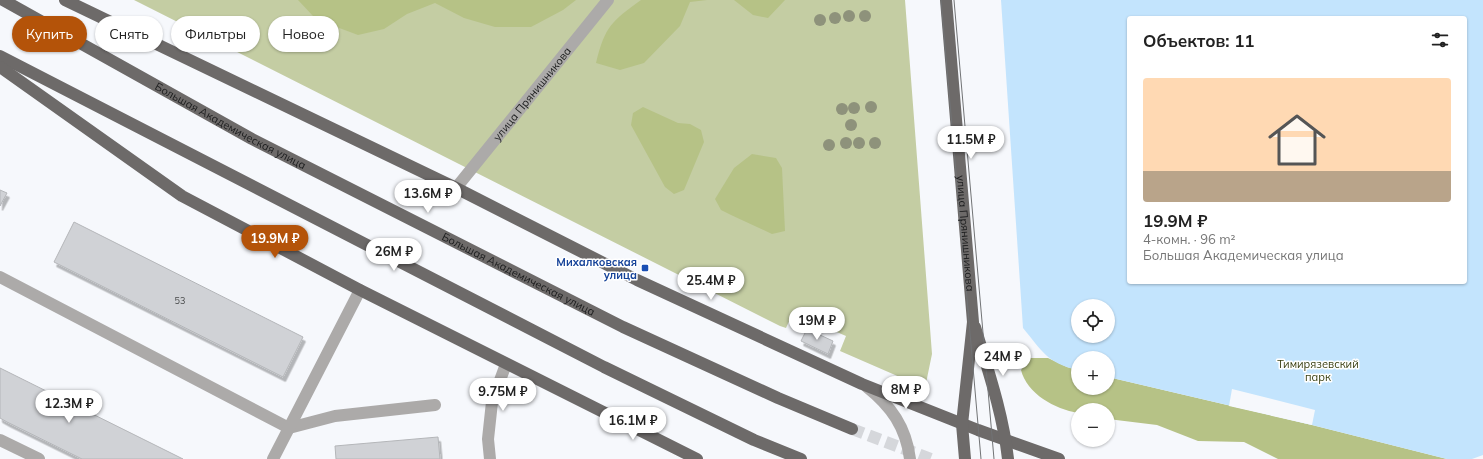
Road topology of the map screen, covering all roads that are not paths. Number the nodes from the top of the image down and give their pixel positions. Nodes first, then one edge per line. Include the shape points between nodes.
1 (2, 0) edge
2 (65, 0) edge
3 (608, 0) edge
4 (946, 0) edge
5 (0, 56) edge
6 (0, 67) edge
7 (456, 188) junction
8 (0, 277) edge
9 (360, 290) junction
10 (974, 322) junction
11 (506, 364) junction
12 (862, 384) junction
13 (435, 405) dead end
14 (962, 424) junction
15 (289, 428) junction
16 (852, 429) tunnel mouth
17 (0, 440) edge
18 (1006, 440) junction
19 (39, 459) edge
20 (273, 459) edge
21 (490, 459) edge
22 (697, 459) edge
23 (801, 459) edge
24 (910, 459) edge
25 (965, 459) edge
26 (1008, 459) edge
27 (1059, 459) edge

1 - 16 main road, Большая Академическая улица via 252,138 623,327
2 - 7 main road
3 - 7 street, улица Прянишникова
4 - 10 main road, улица Прянишникова
5 - 23 main road via 604,367 754,440
6 - 9 main road via 182,196
7 - 12 main road via 637,280
8 - 15 street
9 - 11 main road
9 - 15 street
10 - 14 main road, улица Прянишникова
10 - 18 main road, улица Прянишникова
11 - 21 street via 492,402 488,439
11 - 22 main road
12 - 14 main road
12 - 24 street via 890,407 901,424
13 - 15 street via 336,416
14 - 18 main road
14 - 25 main road, улица Прянишникова
15 - 20 street
17 - 19 street
18 - 26 main road, улица Прянишникова
18 - 27 main road

